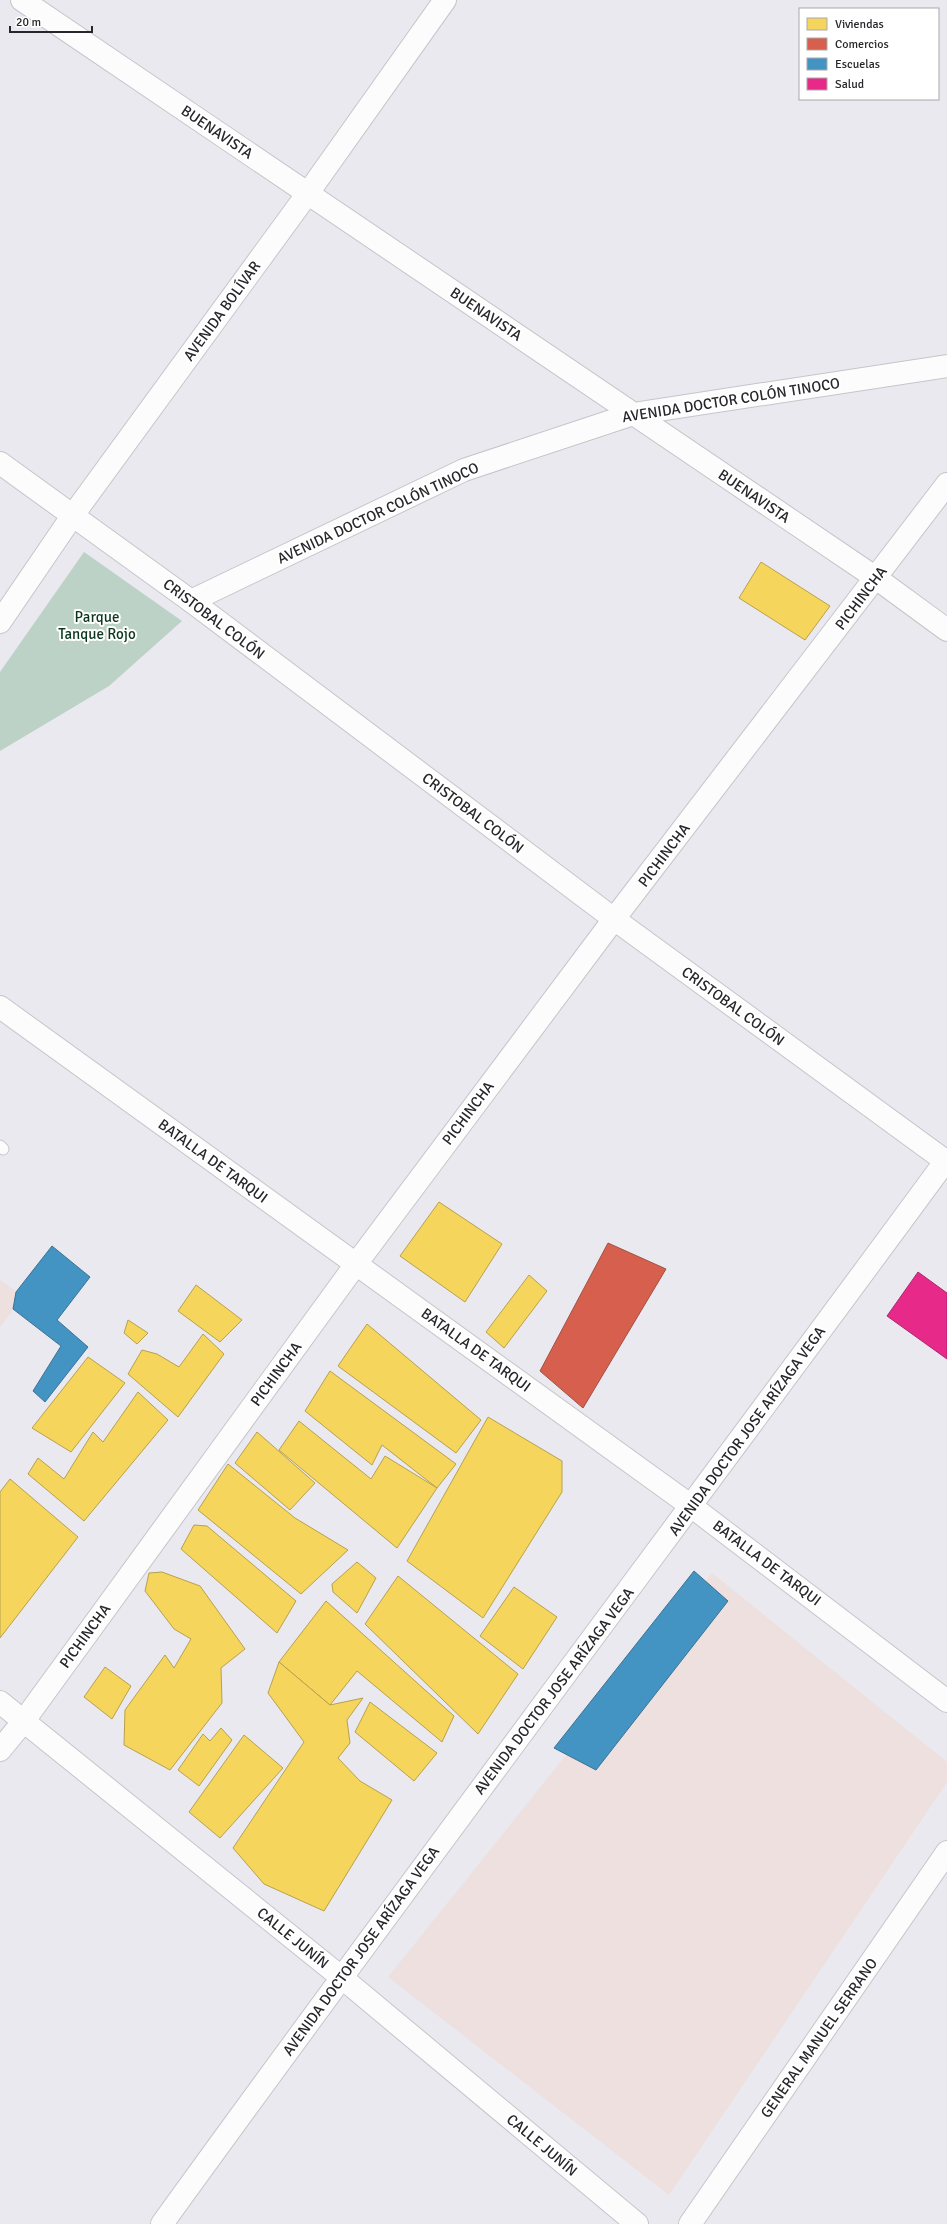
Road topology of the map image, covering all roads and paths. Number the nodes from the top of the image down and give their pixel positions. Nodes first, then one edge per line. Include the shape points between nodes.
1 (22, 0) edge
2 (445, 0) edge
3 (308, 194) junction
4 (947, 366) edge
5 (632, 414) junction
6 (0, 462) edge
7 (947, 484) edge
8 (73, 515) junction
9 (876, 578) junction
10 (191, 601) junction
11 (0, 622) edge
12 (947, 630) edge
13 (614, 919) junction
14 (0, 1006) edge
15 (946, 1161) edge
16 (356, 1264) junction
17 (692, 1506) junction
18 (947, 1701) edge
19 (0, 1702) edge
20 (23, 1722) junction
21 (0, 1750) edge
22 (947, 1852) edge
23 (341, 1977) junction
24 (162, 2224) edge
25 (638, 2224) edge
26 (690, 2224) edge

1 - 3 street, BUENAVISTA
2 - 3 street, AVENIDA BOLÍVAR
3 - 5 street, BUENAVISTA
3 - 8 street, AVENIDA BOLÍVAR
4 - 5 street, AVENIDA DOCTOR COLÓN TINOCO
5 - 9 street, BUENAVISTA
5 - 10 street, AVENIDA DOCTOR COLÓN TINOCO via 464,470
6 - 8 street, CRISTOBAL COLÓN
7 - 9 street, PICHINCHA
8 - 10 street, CRISTOBAL COLÓN
8 - 11 street, AVENIDA BOLÍVAR
9 - 12 street, BUENAVISTA
9 - 13 street, PICHINCHA
10 - 13 street, CRISTOBAL COLÓN
13 - 15 street, CRISTOBAL COLÓN
13 - 16 street, PICHINCHA
14 - 16 street, BATALLA DE TARQUI
15 - 17 street, AVENIDA DOCTOR JOSE ARÍZAGA VEGA
16 - 17 street, BATALLA DE TARQUI
16 - 20 street, PICHINCHA
17 - 18 street, BATALLA DE TARQUI
17 - 23 street, AVENIDA DOCTOR JOSE ARÍZAGA VEGA
19 - 20 street, CALLE JUNÍN
20 - 21 street, PICHINCHA
20 - 23 street, CALLE JUNÍN
22 - 26 street, GENERAL MANUEL SERRANO
23 - 24 street, AVENIDA DOCTOR JOSE ARÍZAGA VEGA
23 - 25 street, CALLE JUNÍN

